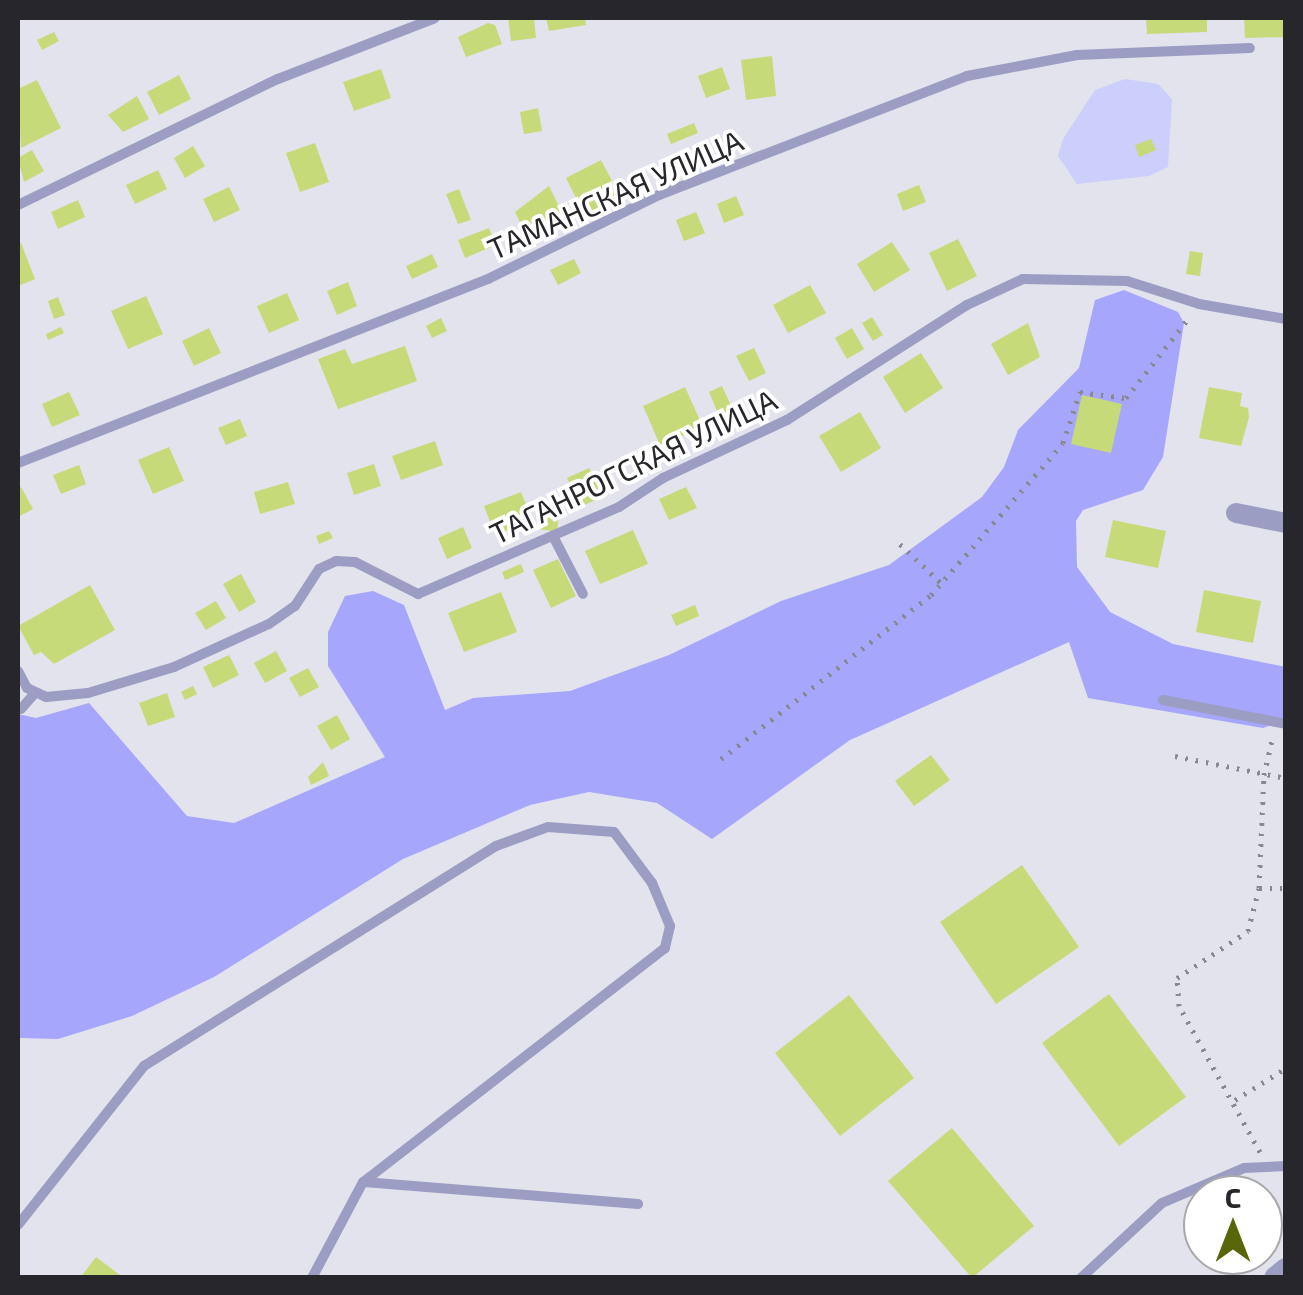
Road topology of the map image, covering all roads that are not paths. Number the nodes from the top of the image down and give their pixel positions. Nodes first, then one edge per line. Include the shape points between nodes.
1 (434, 18) edge
2 (1250, 48) dead end
3 (18, 205) edge
4 (1286, 319) edge
5 (18, 464) edge
6 (1236, 513) dead end
7 (1286, 523) edge
8 (553, 536) junction
9 (583, 594) dead end
10 (18, 671) edge
11 (34, 694) junction
12 (1163, 700) dead end
13 (21, 710) dead end
14 (1281, 723) edge
15 (1286, 1166) edge
16 (363, 1182) junction
17 (638, 1204) dead end
18 (18, 1226) edge
19 (1286, 1270) edge
20 (312, 1278) edge
21 (1081, 1278) edge
22 (1276, 1278) edge

1 - 3 lane via 278,79
2 - 5 lane, ТАМАНСКАЯ УЛИЦА via 1078,55 967,76 659,195 488,279
4 - 8 lane, ТАГАНРОГСКАЯ УЛИЦА via 1200,304 1127,281 1022,279 787,420
6 - 7 street
8 - 9 lane
8 - 11 lane, ТАГАНРОГСКАЯ УЛИЦА via 418,594 355,562 336,560 308,580 294,606 222,649 88,693
10 - 11 lane
11 - 13 lane
12 - 14 lane
15 - 21 lane via 1266,1164 1162,1202
16 - 17 lane
16 - 18 lane via 665,948 670,926 652,883 614,832 548,826 496,846 144,1066
16 - 20 lane
19 - 22 street

